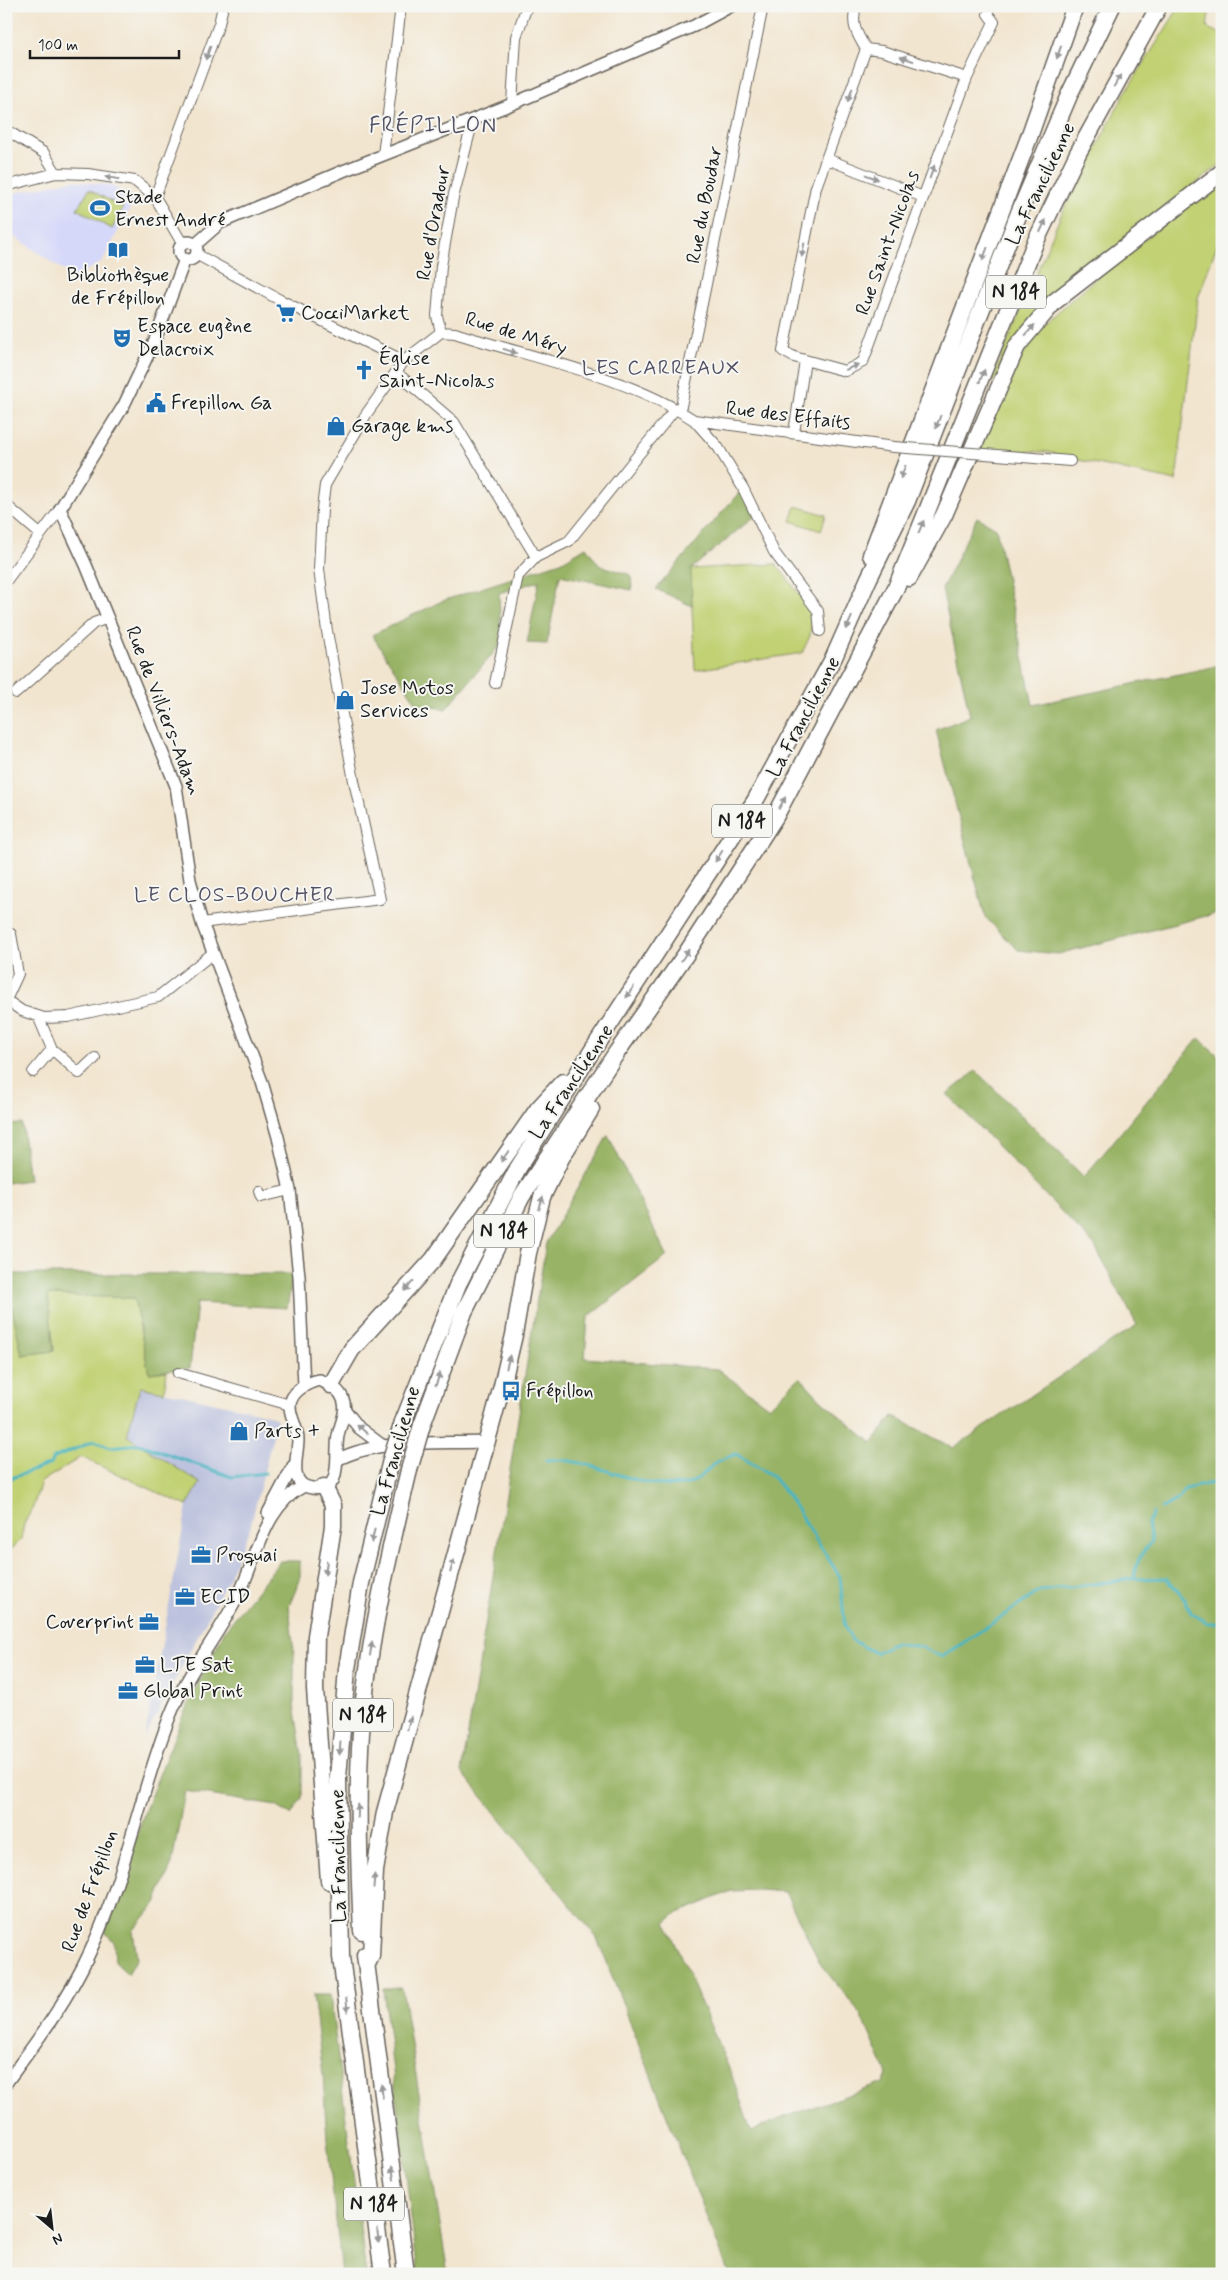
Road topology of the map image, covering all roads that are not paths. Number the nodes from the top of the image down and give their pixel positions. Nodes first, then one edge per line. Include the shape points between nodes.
1 (223, 6) edge
2 (401, 6) edge
3 (527, 6) edge
4 (731, 6) edge
5 (762, 6) edge
6 (856, 6) edge
7 (1075, 6) edge
8 (1112, 6) edge
9 (1159, 6) edge
10 (988, 14) dead end
11 (866, 49) junction
12 (967, 78) junction
13 (512, 104) junction
14 (473, 120) junction
15 (6, 130) edge
16 (383, 155) junction
17 (826, 159) junction
18 (1222, 172) edge
19 (56, 173) junction
20 (1222, 181) edge
21 (6, 186) edge
22 (154, 197) junction
23 (923, 197) junction
24 (1146, 240) dead end
25 (182, 243) junction
26 (196, 249) junction
27 (185, 259) junction
28 (442, 332) junction
29 (805, 360) junction
30 (404, 361) junction
31 (397, 373) junction
32 (677, 410) junction
33 (694, 420) junction
34 (794, 433) junction
35 (1070, 461) dead end
36 (6, 504) edge
37 (60, 509) junction
38 (40, 534) junction
39 (536, 557) junction
40 (869, 578) junction
41 (6, 581) edge
42 (896, 588) junction
43 (108, 618) junction
44 (820, 631) dead end
45 (495, 683) dead end
46 (16, 693) dead end
47 (202, 923) junction
48 (12, 934) dead end
49 (213, 953) junction
50 (6, 1000) edge
51 (38, 1016) junction
52 (52, 1049) junction
53 (592, 1051) junction
54 (617, 1052) junction
55 (95, 1058) dead end
56 (33, 1072) dead end
57 (290, 1190) junction
58 (259, 1191) dead end
59 (304, 1363) junction
60 (178, 1373) dead end
61 (325, 1383) junction
62 (304, 1386) junction
63 (290, 1405) junction
64 (345, 1410) junction
65 (486, 1442) junction
66 (383, 1446) junction
67 (337, 1460) junction
68 (294, 1466) junction
69 (304, 1486) junction
70 (324, 1487) junction
71 (263, 1535) junction
72 (341, 1957) junction
73 (367, 1964) junction
74 (6, 2083) edge
75 (383, 2274) edge
76 (406, 2274) edge

1 -> 22 street
2 - 16 street
3 - 13 street via 516,37
4 - 13 street via 694,26
5 - 32 street, Rue du Boudar
6 - 11 street via 852,20
7 -> 40 highway via 1028,140 867,565
8 -> 40 highway, La Francilienne / N 184 via 1070,93 1019,213 908,501
42 -> 9 highway, La Francilienne / N 184 via 1035,243 1078,153
10 - 12 street, Rue Saint-Nicolas via 994,22
12 -> 11 street via 882,50
11 -> 17 street
23 -> 12 street, Rue Saint-Nicolas
13 - 14 street
14 - 16 street
14 - 28 street, Rue d'Oradour via 453,198 441,266 437,316
15 - 19 street via 44,153
16 - 26 street via 220,223
17 -> 23 street
17 -> 29 street, Rue Saint-Nicolas via 816,187 784,351
42 -> 18 highway via 907,582 944,515 1017,346 1054,302
19 - 21 street
22 -> 19 street via 135,181
20 - 24 street
22 - 25 street
29 -> 23 street, Rue Saint-Nicolas via 845,371 863,362
25 - 26 street via 190,242
25 - 27 street via 178,250
26 - 27 street via 190,259
26 - 30 street via 280,300
27 - 37 street via 155,340 121,411
28 - 30 street, Rue de Méry
28 -> 32 street, Rue de Méry via 455,333 625,386
29 - 34 street
30 - 31 street
31 - 39 street via 454,422
31 - 47 street via 367,413 325,485 319,569 354,781 380,899
32 - 33 street, Rue des Effaits
32 - 39 street via 569,541
33 - 34 street, Rue des Effaits
33 - 44 street via 718,447 743,488 774,552 818,611
34 - 35 street, Rue des Effaits, bridge via 894,447
36 - 38 street
37 - 38 street
37 - 43 street, Rue de Villiers-Adam
38 - 41 street
39 - 45 street via 518,576
40 -> 53 highway, La Francilienne / N 184 via 834,657 755,802
54 -> 42 highway, La Francilienne / N 184 via 686,954 775,817
43 - 46 street via 94,623
43 - 47 street, Rue de Villiers-Adam via 176,786 190,880
47 - 49 street, Rue de Villiers-Adam
48 - 50 street via 18,974
49 - 51 street via 158,997 68,1017
49 - 57 street, Rue de Villiers-Adam via 262,1082
50 - 51 street
51 - 52 street
52 - 55 street via 79,1073
52 - 56 street
53 -> 61 highway via 538,1109 433,1260 352,1349 337,1378
53 -> 72 highway, La Francilienne / N 184, bridge via 518,1168 458,1284 403,1422 392,1460 361,1583 342,1718 338,1778
65 -> 54 highway via 514,1335 528,1253 542,1197 561,1158 605,1085
73 -> 54 highway, La Francilienne / N 184, bridge via 362,1946 357,1833 360,1748 368,1664 381,1587 409,1470 422,1425 464,1312 522,1196
57 - 58 street via 260,1197
57 - 59 street, Rue de Villiers-Adam
59 - 61 street
59 - 62 street, Rue de Villiers-Adam
60 - 63 street
61 - 62 street
61 - 64 street via 342,1397
62 - 63 street
63 - 68 street via 298,1439
66 -> 64 street via 359,1428
64 - 67 street via 337,1438
65 - 66 street
73 -> 65 highway via 372,1956 375,1871 385,1812
66 - 67 street via 352,1452
67 - 70 street via 332,1482
68 - 69 street via 298,1480
68 - 71 street via 270,1507
69 - 70 street via 313,1489
69 - 71 street via 293,1491 280,1505
70 -> 72 highway via 333,1505 333,1526 316,1636 315,1689 334,1946
71 - 74 street, Rue de Frépillon via 239,1594 177,1700 147,1781 107,1911 90,1952 66,1997
72 -> 75 highway, La Francilienne / N 184
76 -> 73 highway, La Francilienne / N 184

